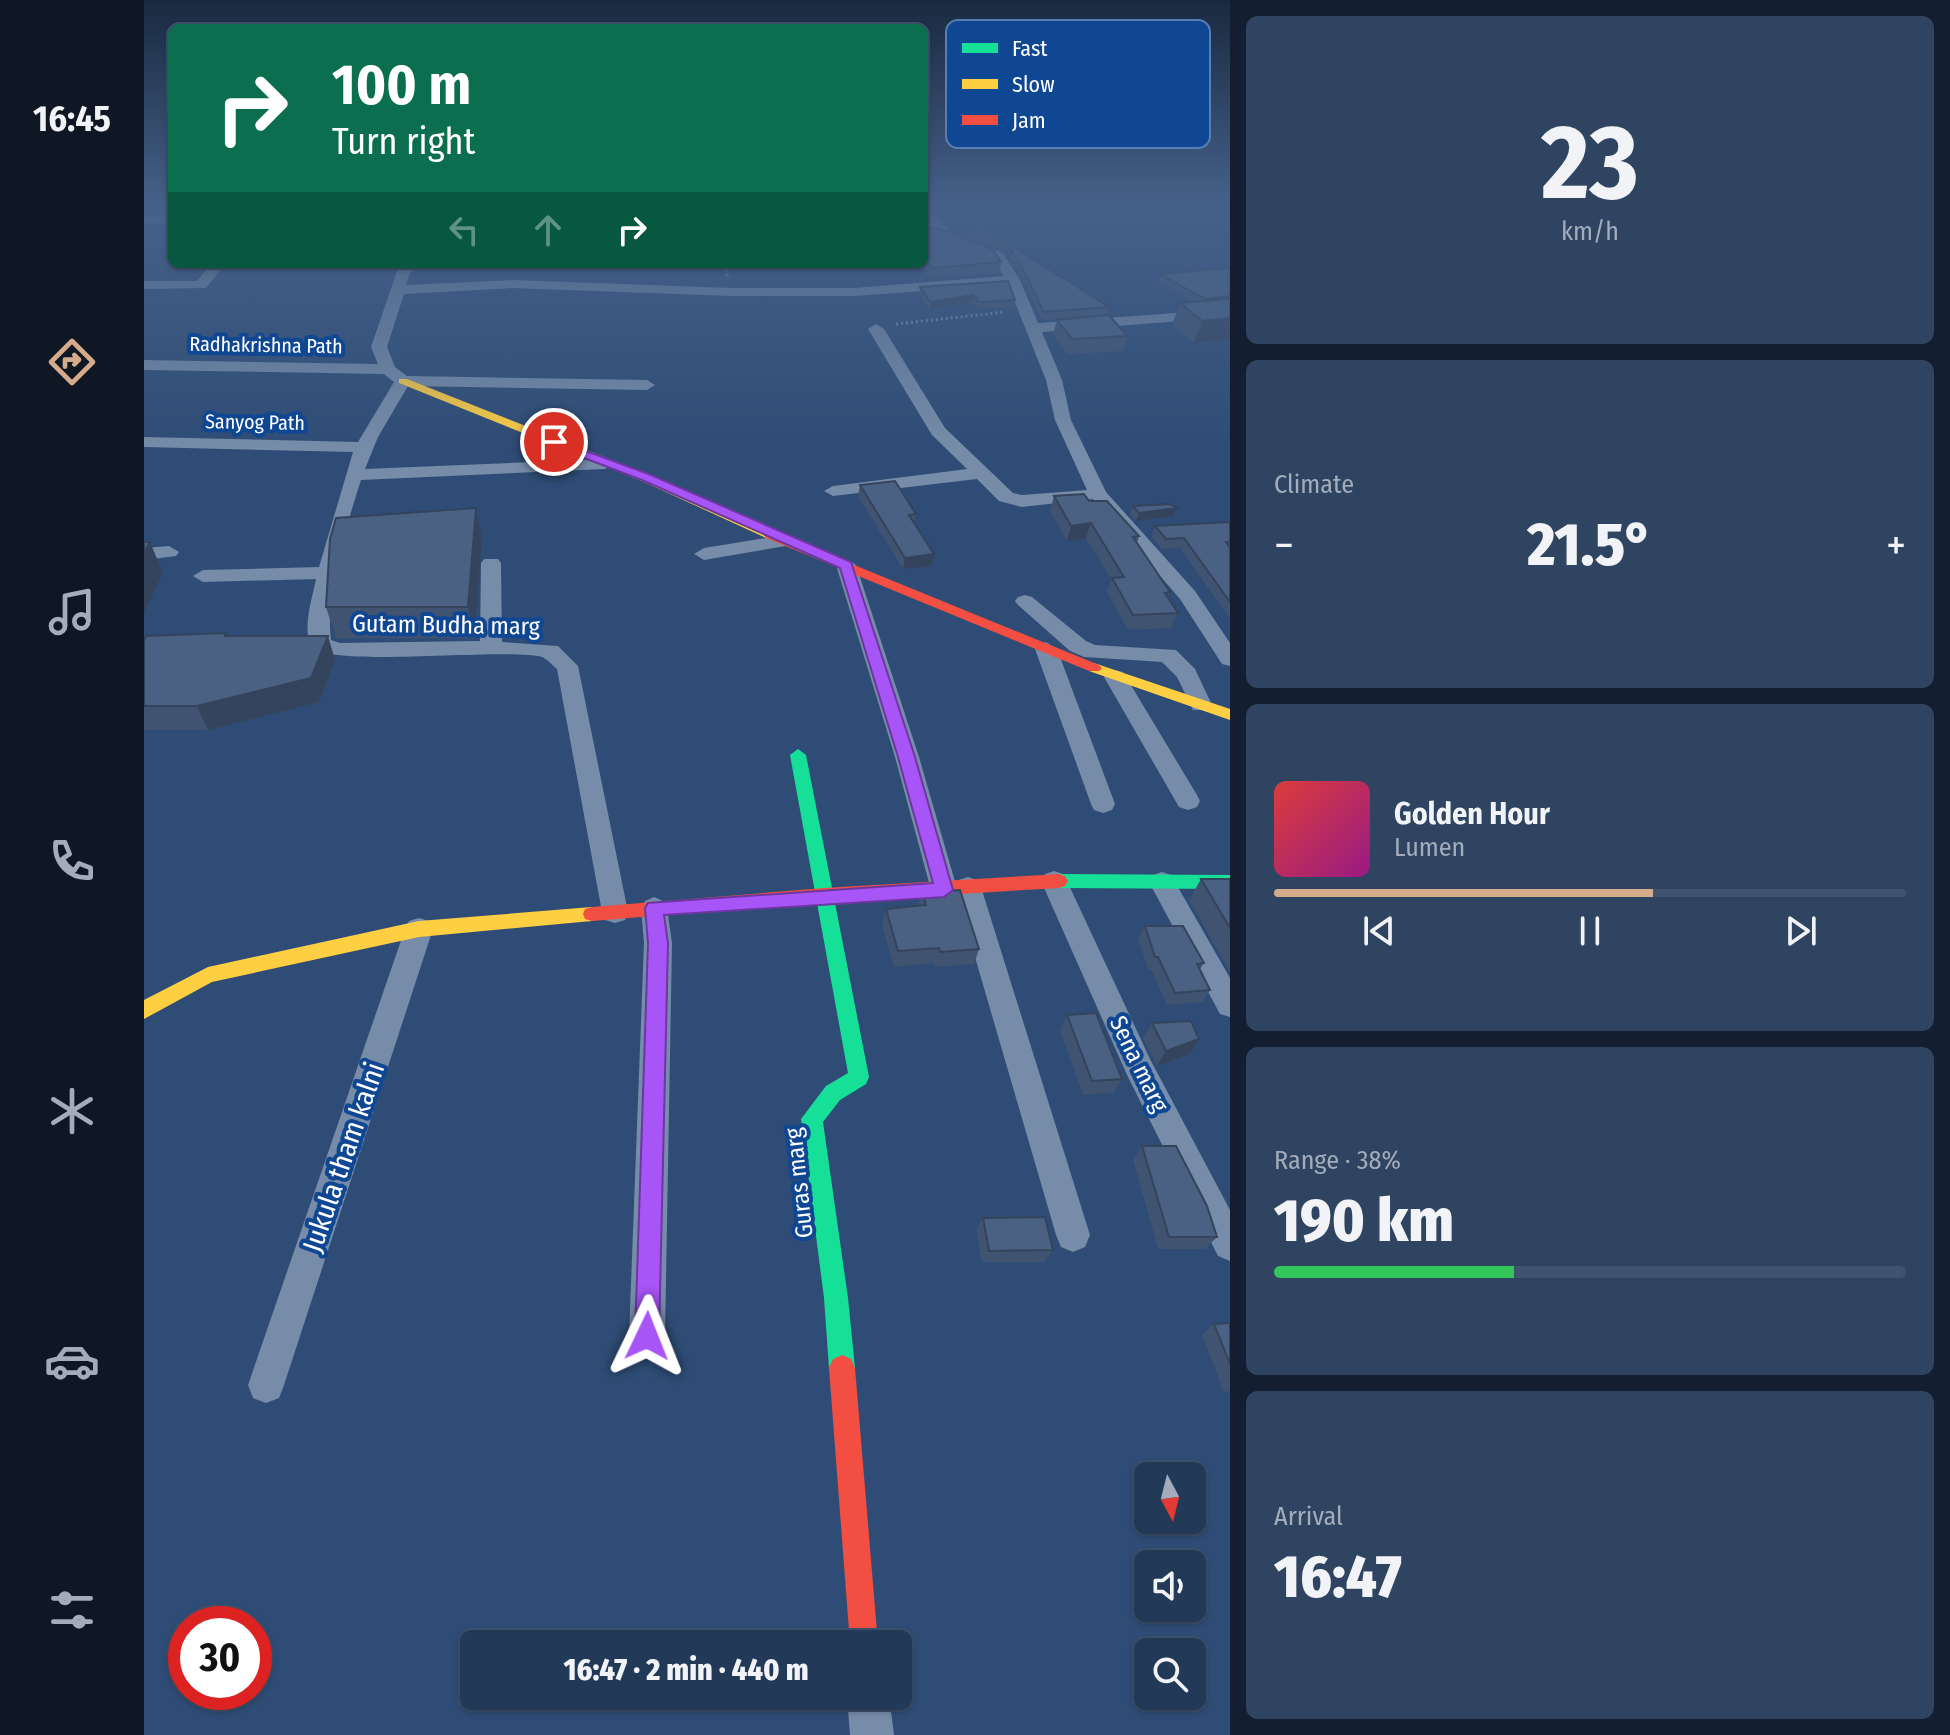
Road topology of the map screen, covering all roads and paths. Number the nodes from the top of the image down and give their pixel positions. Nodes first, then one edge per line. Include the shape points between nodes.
1 (399, 287) edge
2 (456, 287) edge
3 (594, 287) edge
4 (921, 287) edge
5 (1016, 287) edge
6 (398, 290) junction
7 (1024, 310) junction
8 (1230, 313) edge
9 (1031, 328) junction
10 (876, 329) joint
11 (144, 365) edge
12 (396, 375) junction
13 (647, 385) dead end
14 (144, 442) edge
15 (365, 447) junction
16 (605, 464) junction
17 (983, 473) junction
18 (354, 475) junction
19 (833, 491) dead end
20 (1098, 494) junction
21 (1158, 528) edge
22 (1129, 530) junction
23 (785, 541) junction
24 (169, 552) dead end
25 (144, 554) edge
26 (704, 554) dead end
27 (491, 563) dead end
28 (846, 565) junction
29 (329, 573) junction
30 (203, 576) dead end
31 (1025, 601) dead end
32 (491, 648) junction
33 (1046, 649) junction
34 (1230, 659) edge
35 (1115, 677) junction
36 (1201, 705) junction
37 (1230, 715) edge
38 (798, 755) dead end
39 (1188, 801) dead end
40 (1103, 804) dead end
41 (1054, 881) junction
42 (1162, 882) junction
43 (1230, 882) edge
44 (956, 888) junction
45 (824, 895) junction
46 (654, 908) junction
47 (615, 912) junction
48 (419, 929) junction
49 (1230, 1005) edge
50 (144, 1010) edge
51 (1073, 1235) dead end
52 (1230, 1244) edge
53 (647, 1336) dead end
54 (266, 1385) dead end
55 (863, 1630) edge
56 (869, 1710) edge
57 (872, 1735) edge

1 - 6 street
2 - 6 street
3 - 4 street via 854,292
5 - 7 street
6 - 12 street via 379,347
7 - 9 street
7 - 10 path
8 - 9 street
9 - 20 street via 1054,380 1063,420
10 - 17 street via 938,431
11 - 12 street, Radhakrishna Path
12 - 13 street, Radhakrishna Path
12 - 15 street, Gutam Budha marg
12 - 16 street
14 - 15 street, Sanyog Path
15 - 18 street, Gutam Budha marg
16 - 18 street
16 - 23 street
17 - 19 street
17 - 20 street via 1006,497 1022,501
18 - 29 street, Gutam Budha marg
20 - 22 street
21 - 22 street
22 - 34 street via 1188,595
23 - 26 street
23 - 28 street
24 - 25 street
27 - 32 street
28 - 33 street
28 - 44 street via 907,757
29 - 30 street
29 - 32 street, Gutam Budha marg via 314,645 339,650
31 - 36 street via 1092,652 1168,655 1187,674
32 - 47 street, Gutam Budha marg via 550,651 567,666
33 - 35 street
33 - 40 street
35 - 36 street
35 - 39 street
36 - 37 street
38 - 45 street
41 - 42 street
41 - 44 street
41 - 52 street, Sena marg via 1139,1068
42 - 43 street
42 - 49 street
44 - 45 street
44 - 51 street
45 - 46 street
45 - 55 street, Guras marg via 859,1077 833,1093 812,1119 836,1298
46 - 47 street
46 - 53 street via 658,943
47 - 48 street
48 - 50 street via 208,975
48 - 54 street, Jukula tham kalni
56 - 57 street

